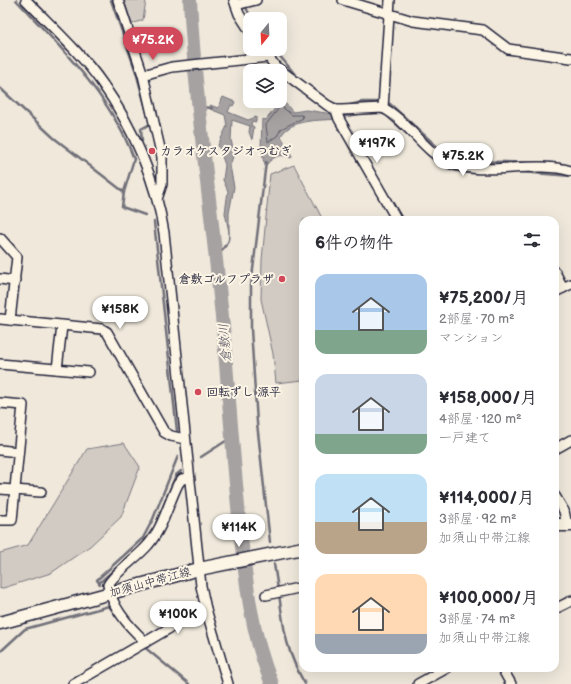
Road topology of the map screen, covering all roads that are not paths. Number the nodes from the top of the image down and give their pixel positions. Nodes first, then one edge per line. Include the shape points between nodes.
1 (26, 0) edge
2 (118, 0) edge
3 (256, 0) edge
4 (343, 0) edge
5 (390, 0) edge
6 (239, 3) edge
7 (243, 13) edge
8 (390, 15) junction
9 (269, 57) joint
10 (571, 58) edge
11 (143, 75) junction
12 (384, 104) junction
13 (337, 115) junction
14 (571, 171) edge
15 (157, 199) junction
16 (395, 216) edge
17 (0, 238) edge
18 (0, 280) edge
19 (15, 281) junction
20 (0, 319) edge
21 (10, 320) junction
22 (62, 326) junction
23 (0, 364) edge
24 (57, 369) junction
25 (89, 372) dead end
26 (0, 402) edge
27 (185, 439) junction
28 (571, 440) edge
29 (559, 447) edge
30 (0, 450) edge
31 (18, 452) junction
32 (189, 478) junction
33 (0, 489) edge
34 (15, 490) junction
35 (41, 490) dead end
36 (559, 503) edge
37 (0, 520) edge
38 (564, 525) edge
39 (299, 549) edge
40 (199, 569) junction
41 (299, 588) edge
42 (110, 592) junction
43 (274, 594) dead end
44 (571, 601) edge
45 (559, 607) edge
46 (206, 609) junction
47 (0, 623) edge
48 (143, 644) junction
49 (440, 672) edge
50 (504, 672) edge
51 (73, 684) edge
52 (228, 684) edge
53 (418, 684) edge
54 (511, 684) edge

1 - 15 street via 102,82 128,126
2 - 11 street
3 - 6 street
4 - 8 street
5 - 8 street
6 - 7 street
8 - 10 street via 420,23 483,30 508,49
8 - 12 street
9 - 11 street via 172,67
9 - 13 street via 285,75
11 - 15 street via 162,157 162,184
12 - 13 street
12 - 14 street via 440,157 451,164 477,168 540,167
13 - 16 street
15 - 27 street via 164,233
17 - 19 street via 17,257
18 - 19 street
19 - 21 street
20 - 21 street
21 - 22 street
22 - 24 street
22 - 27 street via 102,329 107,332 164,432
23 - 24 street
24 - 25 street
26 - 31 street via 23,405
27 - 32 street
28 - 29 street
30 - 31 street
31 - 34 street
32 - 40 street
32 - 42 street via 182,479 178,484 155,536 136,558 111,580 108,585
33 - 34 street
34 - 35 street
34 - 37 street via 12,520
36 - 38 street via 566,516
39 - 40 main road, 加須山中帯江線
40 - 42 main road, 加須山中帯江線
40 - 46 street
41 - 43 street
42 - 47 main road, 加須山中帯江線
42 - 48 street via 114,604
44 - 45 street
46 - 48 street
46 - 52 street
48 - 51 street
49 - 53 street
50 - 54 street

